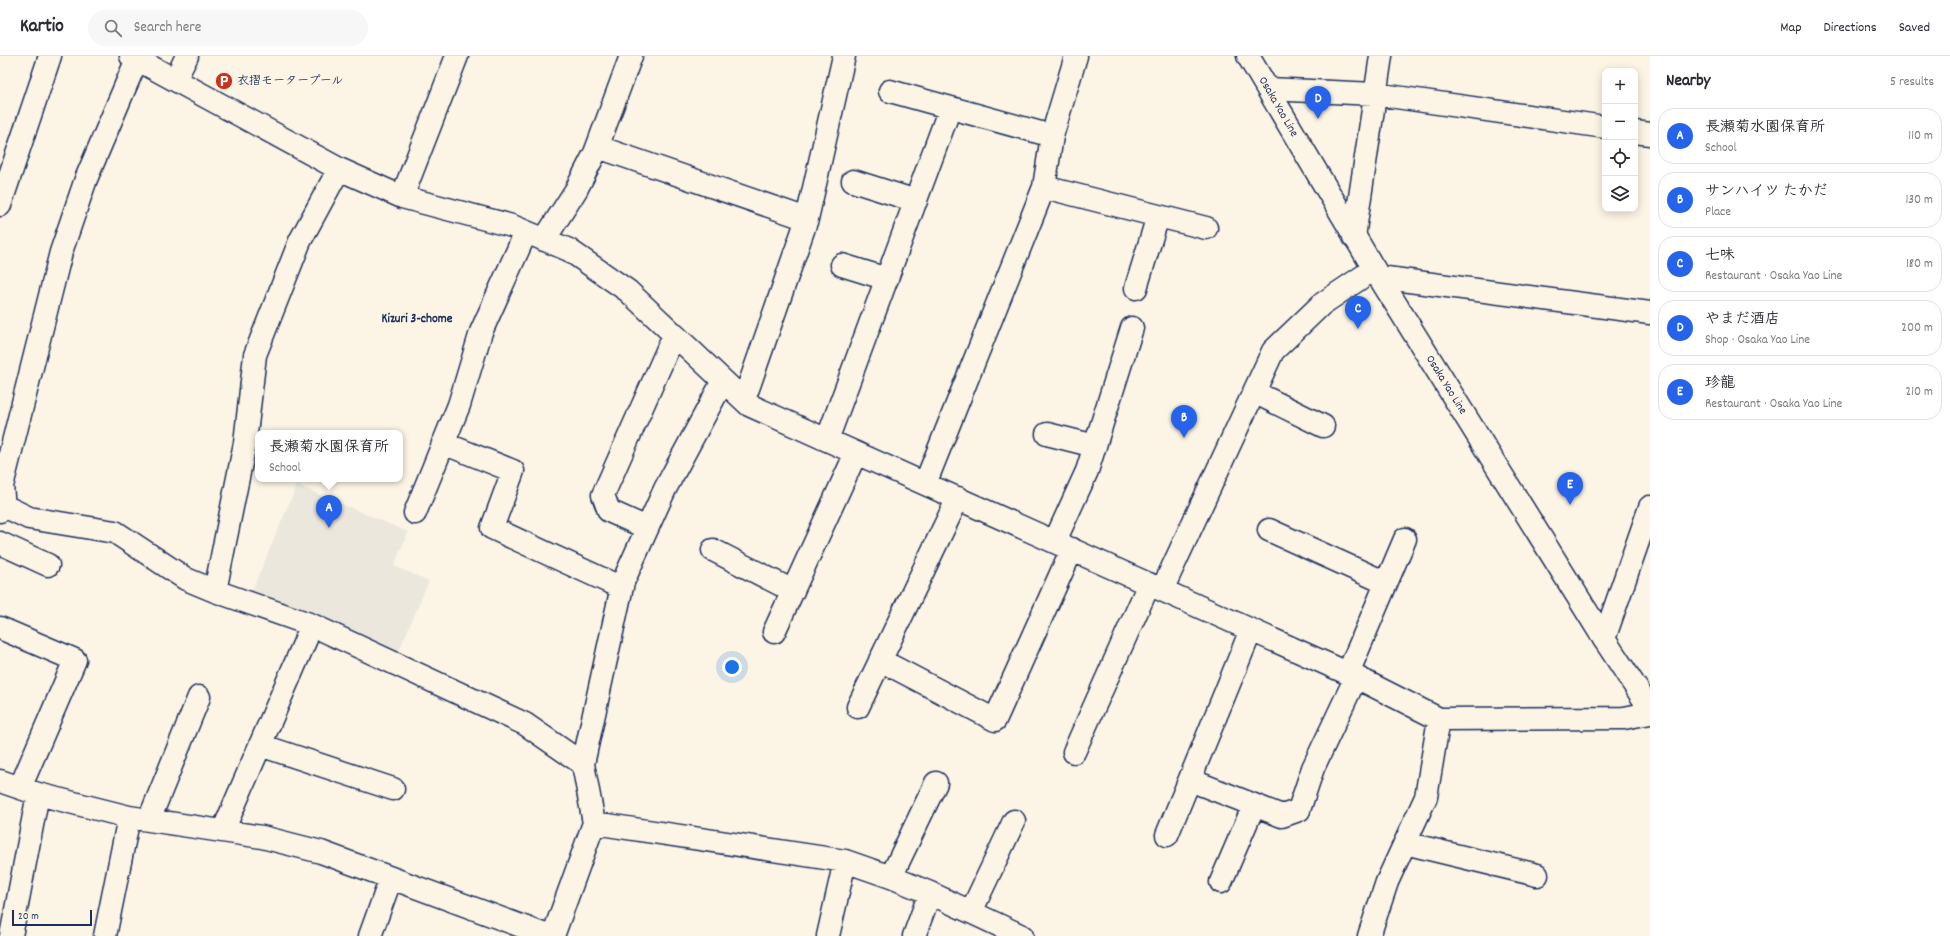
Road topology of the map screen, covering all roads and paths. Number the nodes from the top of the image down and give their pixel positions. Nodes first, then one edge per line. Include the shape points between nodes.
1 (50, 56) edge
2 (187, 56) edge
3 (457, 56) edge
4 (631, 56) edge
5 (844, 56) edge
6 (1076, 56) edge
7 (1248, 56) edge
8 (1381, 56) edge
9 (134, 58) edge
10 (175, 80) junction
11 (1268, 89) junction
12 (890, 91) dead end
13 (1375, 94) junction
14 (950, 108) junction
15 (1602, 127) edge
16 (1638, 132) edge
17 (1650, 134) edge
18 (1052, 136) junction
19 (598, 147) junction
20 (339, 169) junction
21 (853, 181) dead end
22 (1044, 187) junction
23 (402, 197) junction
24 (916, 201) junction
25 (0, 205) edge
26 (1158, 216) junction
27 (807, 219) junction
28 (1206, 228) dead end
29 (535, 236) junction
30 (1354, 237) junction
31 (842, 264) dead end
32 (1376, 273) junction
33 (887, 279) junction
34 (1136, 288) dead end
35 (1650, 313) edge
36 (1132, 328) dead end
37 (674, 335) junction
38 (723, 381) junction
39 (1254, 392) junction
40 (744, 400) junction
41 (1323, 426) dead end
42 (1048, 434) dead end
43 (827, 440) junction
44 (443, 443) junction
45 (1095, 446) junction
46 (856, 452) junction
47 (926, 484) junction
48 (958, 498) junction
49 (1650, 506) edge
50 (1, 507) edge
51 (415, 513) dead end
52 (647, 528) junction
53 (1269, 530) dead end
54 (1405, 539) dead end
55 (0, 542) edge
56 (1063, 545) junction
57 (714, 550) dead end
58 (48, 564) dead end
59 (1386, 583) junction
60 (1156, 587) junction
61 (622, 588) junction
62 (215, 591) junction
63 (793, 591) junction
64 (312, 625) junction
65 (0, 628) edge
66 (1251, 630) junction
67 (774, 632) dead end
68 (1604, 639) junction
69 (880, 660) junction
70 (1352, 675) junction
71 (1644, 691) edge
72 (199, 697) dead end
73 (858, 707) dead end
74 (1650, 709) edge
75 (1650, 713) edge
76 (1439, 719) junction
77 (260, 745) junction
78 (1074, 752) dead end
79 (583, 764) junction
80 (1190, 780) junction
81 (0, 781) edge
82 (936, 783) dead end
83 (393, 789) dead end
84 (29, 791) junction
85 (1254, 805) junction
86 (139, 819) junction
87 (1014, 821) dead end
88 (594, 823) junction
89 (223, 831) junction
90 (1167, 835) dead end
91 (1405, 843) junction
92 (845, 861) junction
93 (1537, 875) dead end
94 (891, 877) junction
95 (391, 878) junction
96 (1221, 882) dead end
97 (930, 893) junction
98 (971, 912) junction
99 (11, 936) edge
100 (105, 936) edge
101 (370, 936) edge
102 (548, 936) edge
103 (553, 936) edge
104 (828, 936) edge
105 (914, 936) edge
106 (1022, 936) edge
107 (1369, 936) edge

1 - 25 street
2 - 10 street
3 - 23 street
4 - 19 street
5 - 27 street
6 - 18 street
7 - 11 street, Osaka Yao Line
8 - 13 street
9 - 10 street
9 - 50 street via 86,179 61,252 2,486
10 - 20 street
11 - 13 street
11 - 30 street, Osaka Yao Line
12 - 14 street
13 - 15 street
13 - 30 street
14 - 18 street
14 - 24 street
16 - 17 street
18 - 22 street
19 - 27 street
19 - 29 street via 576,190
20 - 23 street
20 - 62 street via 300,240 254,355 245,443
21 - 24 street
22 - 26 street
22 - 47 street
23 - 29 street via 512,226
24 - 33 street
26 - 28 street
26 - 34 street
27 - 40 street
29 - 37 street via 569,250 628,291
29 - 44 street via 481,332 459,405
30 - 32 street, Osaka Yao Line
31 - 33 street
32 - 35 street
32 - 39 street via 1322,304 1273,351
32 - 68 street, Osaka Yao Line
33 - 43 street
36 - 45 street
37 - 38 street
37 - 52 street via 603,495 609,511
38 - 40 street
38 - 52 street
39 - 41 street
39 - 60 street
40 - 43 street via 749,405
42 - 45 street
43 - 46 street
44 - 51 street
44 - 61 street via 513,471 492,528
45 - 56 street
46 - 47 street
46 - 63 street
47 - 48 street
48 - 56 street
48 - 69 street
49 - 68 street
50 - 62 street via 29,518 115,532 186,579
52 - 61 street
53 - 59 street
54 - 59 street
55 - 58 street
56 - 60 street
56 - 69 street via 995,720
57 - 63 street
59 - 70 street
60 - 66 street
60 - 78 street
61 - 79 street
62 - 64 street
63 - 67 street
64 - 77 street
64 - 79 street via 525,724
65 - 84 street via 75,660
66 - 70 street
66 - 80 street
68 - 71 street, Osaka Yao Line
69 - 73 street
70 - 76 street
70 - 85 street via 1313,768 1299,810 1282,816
71 - 74 street, Osaka Yao Line
72 - 86 street
75 - 76 street via 1624,718
76 - 91 street via 1426,797
77 - 83 street
77 - 89 street
79 - 88 street
80 - 85 street
80 - 90 street
81 - 84 street
82 - 94 street
84 - 86 street
84 - 99 street
85 - 96 street
86 - 89 street
86 - 100 street
87 - 98 street
88 - 92 street
88 - 103 street
89 - 95 street via 262,837 321,852
91 - 93 street
91 - 107 street via 1387,882
92 - 94 street
92 - 104 street
94 - 97 street
95 - 101 street
95 - 102 street
97 - 98 street
97 - 105 street
98 - 106 street

